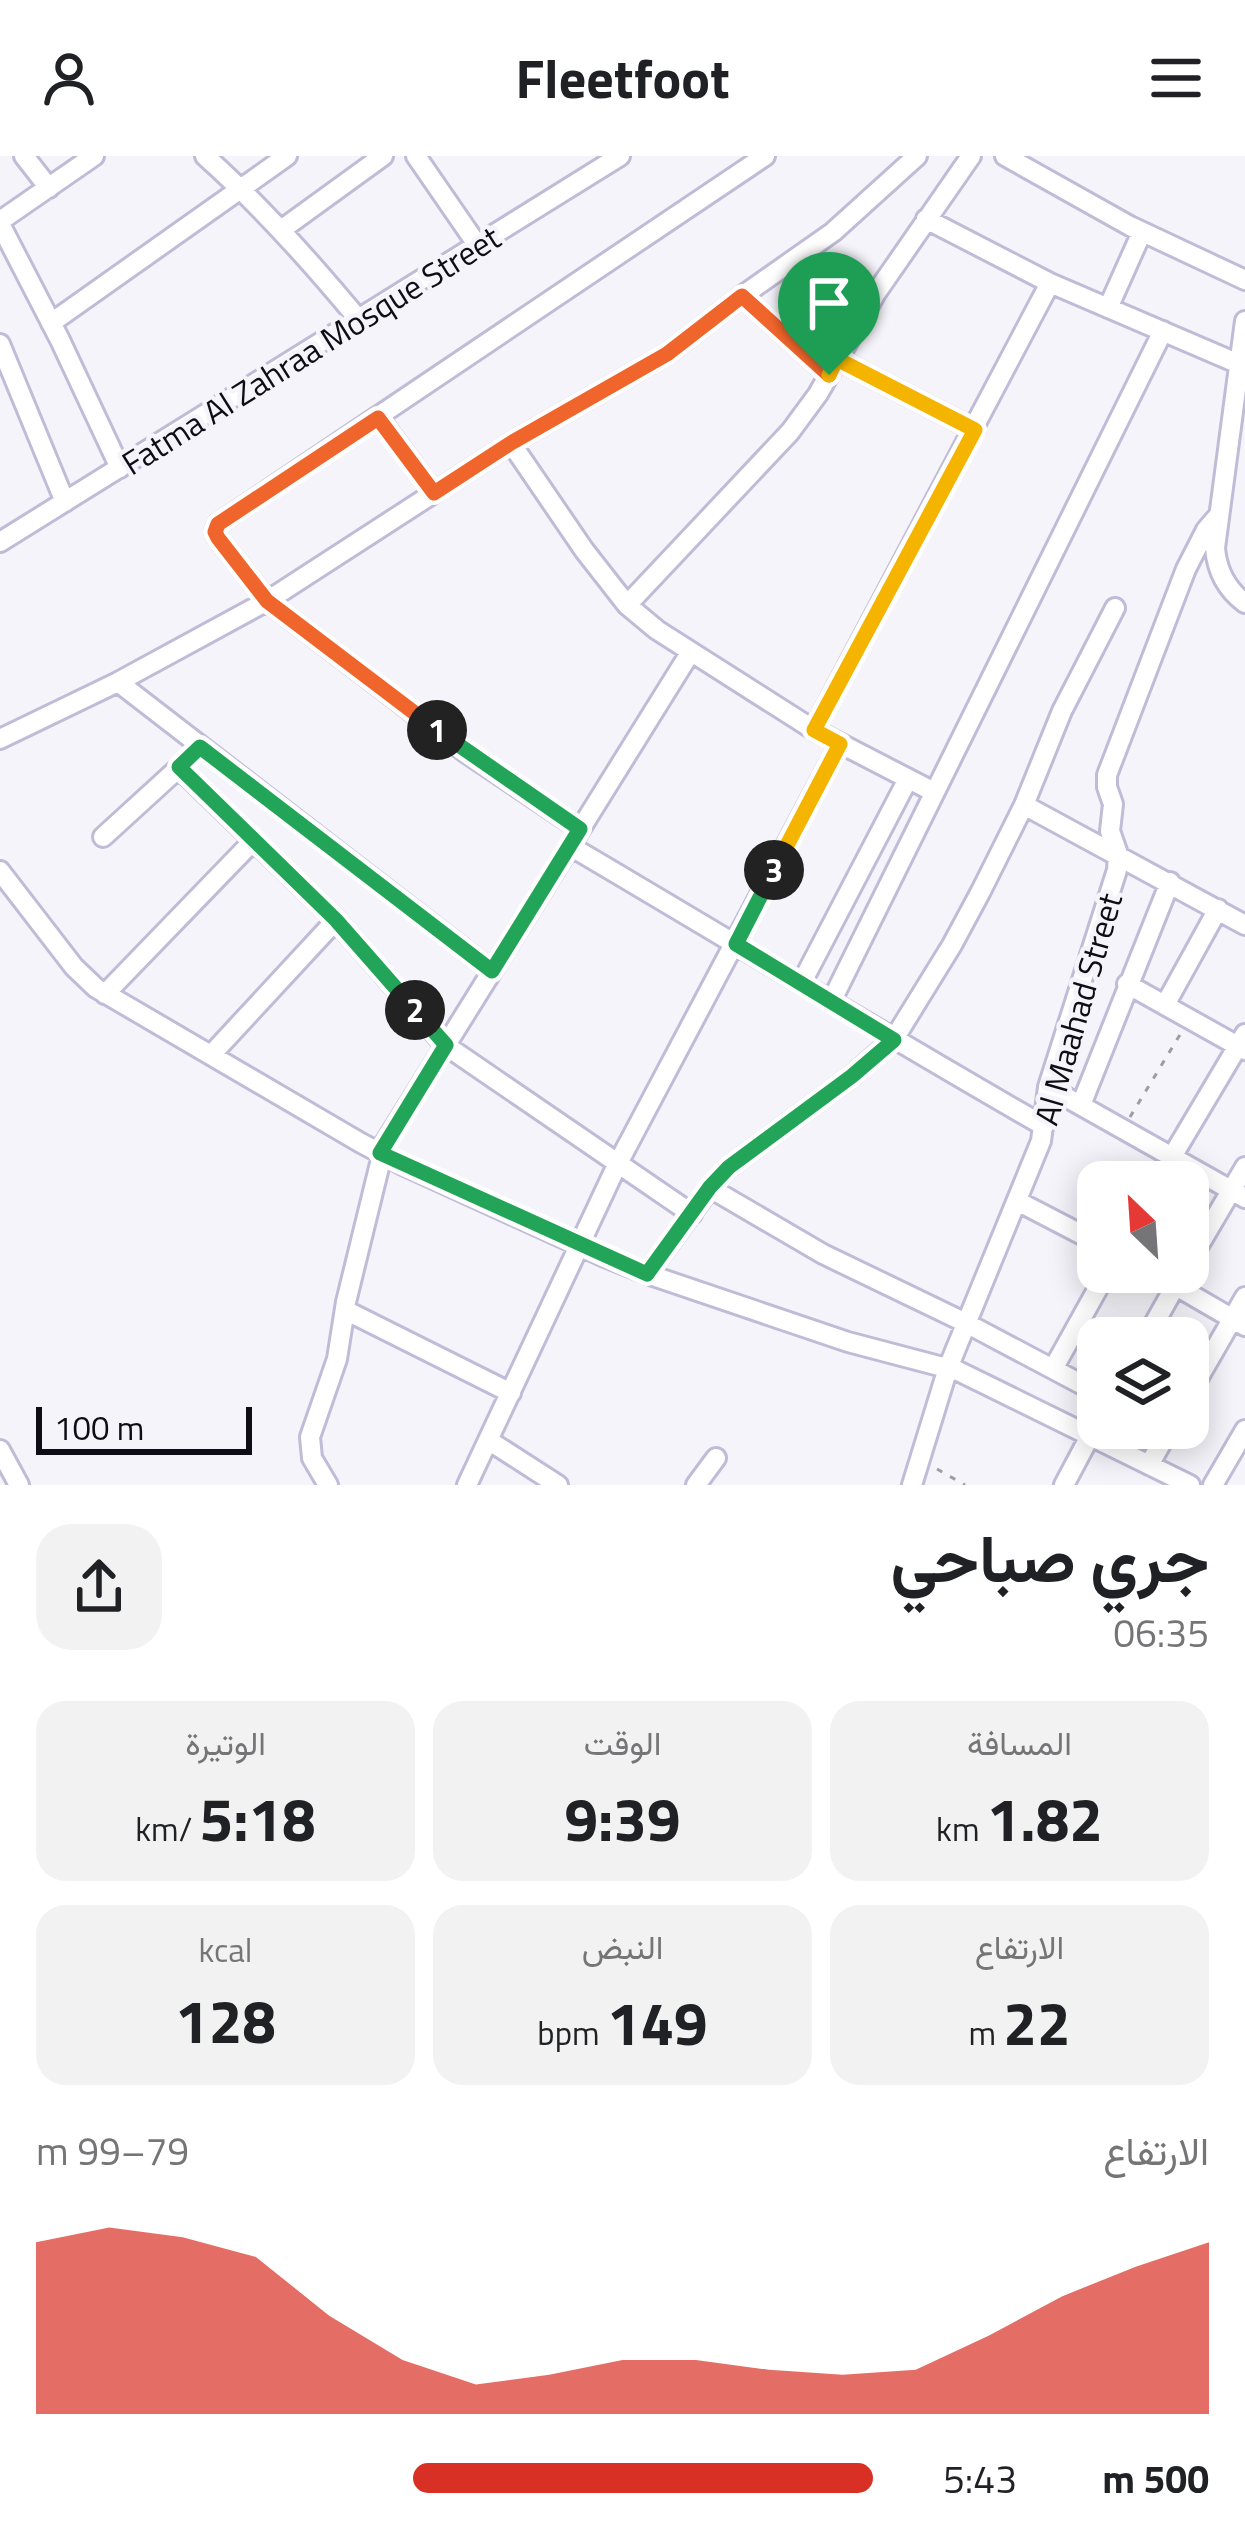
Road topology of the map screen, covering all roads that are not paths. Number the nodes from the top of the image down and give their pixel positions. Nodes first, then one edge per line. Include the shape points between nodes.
1 (24, 156) edge
2 (94, 156) edge
3 (205, 156) edge
4 (287, 156) edge
5 (383, 156) edge
6 (416, 156) edge
7 (620, 156) edge
8 (765, 156) edge
9 (917, 156) edge
10 (971, 156) edge
11 (1006, 156) edge
12 (49, 188) junction
13 (241, 188) junction
14 (926, 219) junction
15 (0, 223) edge
16 (281, 230) junction
17 (1142, 232) junction
18 (478, 246) junction
19 (1245, 280) edge
20 (1050, 284) junction
21 (742, 296) junction
22 (1108, 308) junction
23 (359, 320) junction
24 (51, 323) junction
25 (1245, 326) edge
26 (1162, 331) junction
27 (0, 344) edge
28 (1239, 364) junction
29 (833, 367) junction
30 (378, 418) junction
31 (975, 430) junction
32 (511, 443) junction
33 (120, 468) junction
34 (434, 493) junction
35 (65, 502) junction
36 (0, 513) edge
37 (1219, 515) junction
38 (5, 539) edge
39 (267, 601) junction
40 (1245, 603) edge
41 (627, 605) junction
42 (1114, 608) dead end
43 (690, 653) junction
44 (118, 682) junction
45 (814, 730) junction
46 (0, 739) edge
47 (840, 744) junction
48 (200, 747) junction
49 (179, 767) junction
50 (908, 779) junction
51 (934, 792) junction
52 (1024, 805) junction
53 (103, 837) dead end
54 (575, 837) junction
55 (253, 841) junction
56 (1118, 854) junction
57 (0, 871) edge
58 (1170, 882) junction
59 (1218, 909) junction
60 (336, 920) junction
61 (1245, 925) edge
62 (736, 944) junction
63 (492, 971) junction
64 (802, 982) junction
65 (1127, 984) junction
66 (105, 994) junction
67 (832, 1000) junction
68 (1165, 1005) junction
69 (894, 1040) junction
70 (1243, 1043) edge
71 (446, 1045) junction
72 (211, 1055) junction
73 (1048, 1087) junction
74 (1081, 1106) junction
75 (1045, 1126) junction
76 (380, 1153) junction
77 (1171, 1156) junction
78 (1168, 1161) edge
79 (617, 1166) junction
80 (1245, 1166) edge
81 (710, 1187) junction
82 (1238, 1194) edge
83 (1017, 1201) junction
84 (692, 1214) junction
85 (1077, 1232) edge
86 (1209, 1235) edge
87 (581, 1246) junction
88 (647, 1274) junction
89 (1095, 1293) edge
90 (1199, 1293) edge
91 (1245, 1297) edge
92 (345, 1310) junction
93 (1239, 1322) edge
94 (966, 1323) junction
95 (1209, 1366) edge
96 (948, 1368) junction
97 (1053, 1369) junction
98 (1077, 1382) edge
99 (511, 1393) junction
100 (1077, 1422) edge
101 (1245, 1430) edge
102 (488, 1440) junction
103 (1083, 1449) edge
104 (1125, 1449) edge
105 (1158, 1449) edge
106 (0, 1450) edge
107 (716, 1458) dead end
108 (1149, 1465) junction
109 (19, 1485) edge
110 (328, 1485) edge
111 (467, 1485) edge
112 (558, 1485) edge
113 (696, 1485) edge
114 (912, 1485) edge
115 (1064, 1485) edge
116 (1190, 1485) edge
117 (1213, 1485) edge

1 - 12 street
2 - 12 street
3 - 13 street
4 - 13 street
5 - 16 street
6 - 18 street
7 - 18 street, Fatma Al Zahraa Mosque Street
8 - 30 street
9 - 21 street via 833,232
10 - 14 street
11 - 17 street
12 - 15 street
13 - 16 street
13 - 24 street
14 - 20 street
14 - 29 street
15 - 24 street
16 - 23 street
17 - 19 street
17 - 22 street
18 - 23 street, Fatma Al Zahraa Mosque Street
20 - 22 street
20 - 31 street
21 - 29 street
21 - 32 street via 667,354
22 - 26 street
23 - 33 street, Fatma Al Zahraa Mosque Street
24 - 33 street
25 - 28 street
26 - 28 street
26 - 51 street
27 - 35 street
28 - 37 street
29 - 31 street
29 - 41 street via 777,449
30 - 34 street
30 - 39 street via 218,524 218,538
31 - 45 street
32 - 34 street
32 - 41 street
33 - 35 street, Fatma Al Zahraa Mosque Street
34 - 39 street
35 - 38 street, Fatma Al Zahraa Mosque Street
36 - 38 street
37 - 40 street via 1216,560
37 - 56 street, Al Maahad Street via 1186,569 1107,775
39 - 44 street
39 - 54 street
41 - 43 street
42 - 52 street
43 - 45 street
43 - 54 street
44 - 46 street
44 - 48 street
45 - 47 street
47 - 50 street
47 - 62 street
48 - 49 street
48 - 63 street
49 - 53 street
49 - 55 street
50 - 51 street
50 - 64 street
51 - 67 street
52 - 56 street
52 - 69 street
54 - 62 street
54 - 63 street
55 - 60 street
55 - 66 street
56 - 58 street
56 - 73 street, Al Maahad Street
57 - 66 street via 74,967
58 - 59 street
58 - 65 street
59 - 61 street
59 - 68 street
60 - 71 street
60 - 72 street
62 - 64 street
62 - 79 street
63 - 71 street
64 - 67 street
65 - 68 street
65 - 74 street
66 - 72 street
67 - 69 street
68 - 70 street
69 - 75 street
69 - 81 street
70 - 77 street
71 - 76 street
71 - 79 street
72 - 76 street
73 - 74 street
73 - 75 street, Al Maahad Street
74 - 77 street
75 - 83 street, Al Maahad Street
76 - 87 street
76 - 92 street
77 - 78 street
77 - 82 street
79 - 84 street
79 - 87 street
80 - 82 street
81 - 84 street
81 - 94 street via 823,1254
82 - 86 street
83 - 85 street
83 - 94 street, Al Maahad Street
84 - 88 street
87 - 88 street
87 - 99 street
88 - 96 street
89 - 97 street
90 - 93 street
91 - 93 street
92 - 99 street
92 - 110 street via 309,1445
93 - 95 street
94 - 96 street, Al Maahad Street
94 - 97 street
96 - 100 street
96 - 114 street, Al Maahad Street
97 - 98 street
99 - 102 street
101 - 117 street
102 - 111 street
102 - 112 street
103 - 115 street
104 - 108 street
105 - 108 street
106 - 109 street
107 - 113 street
108 - 116 street

